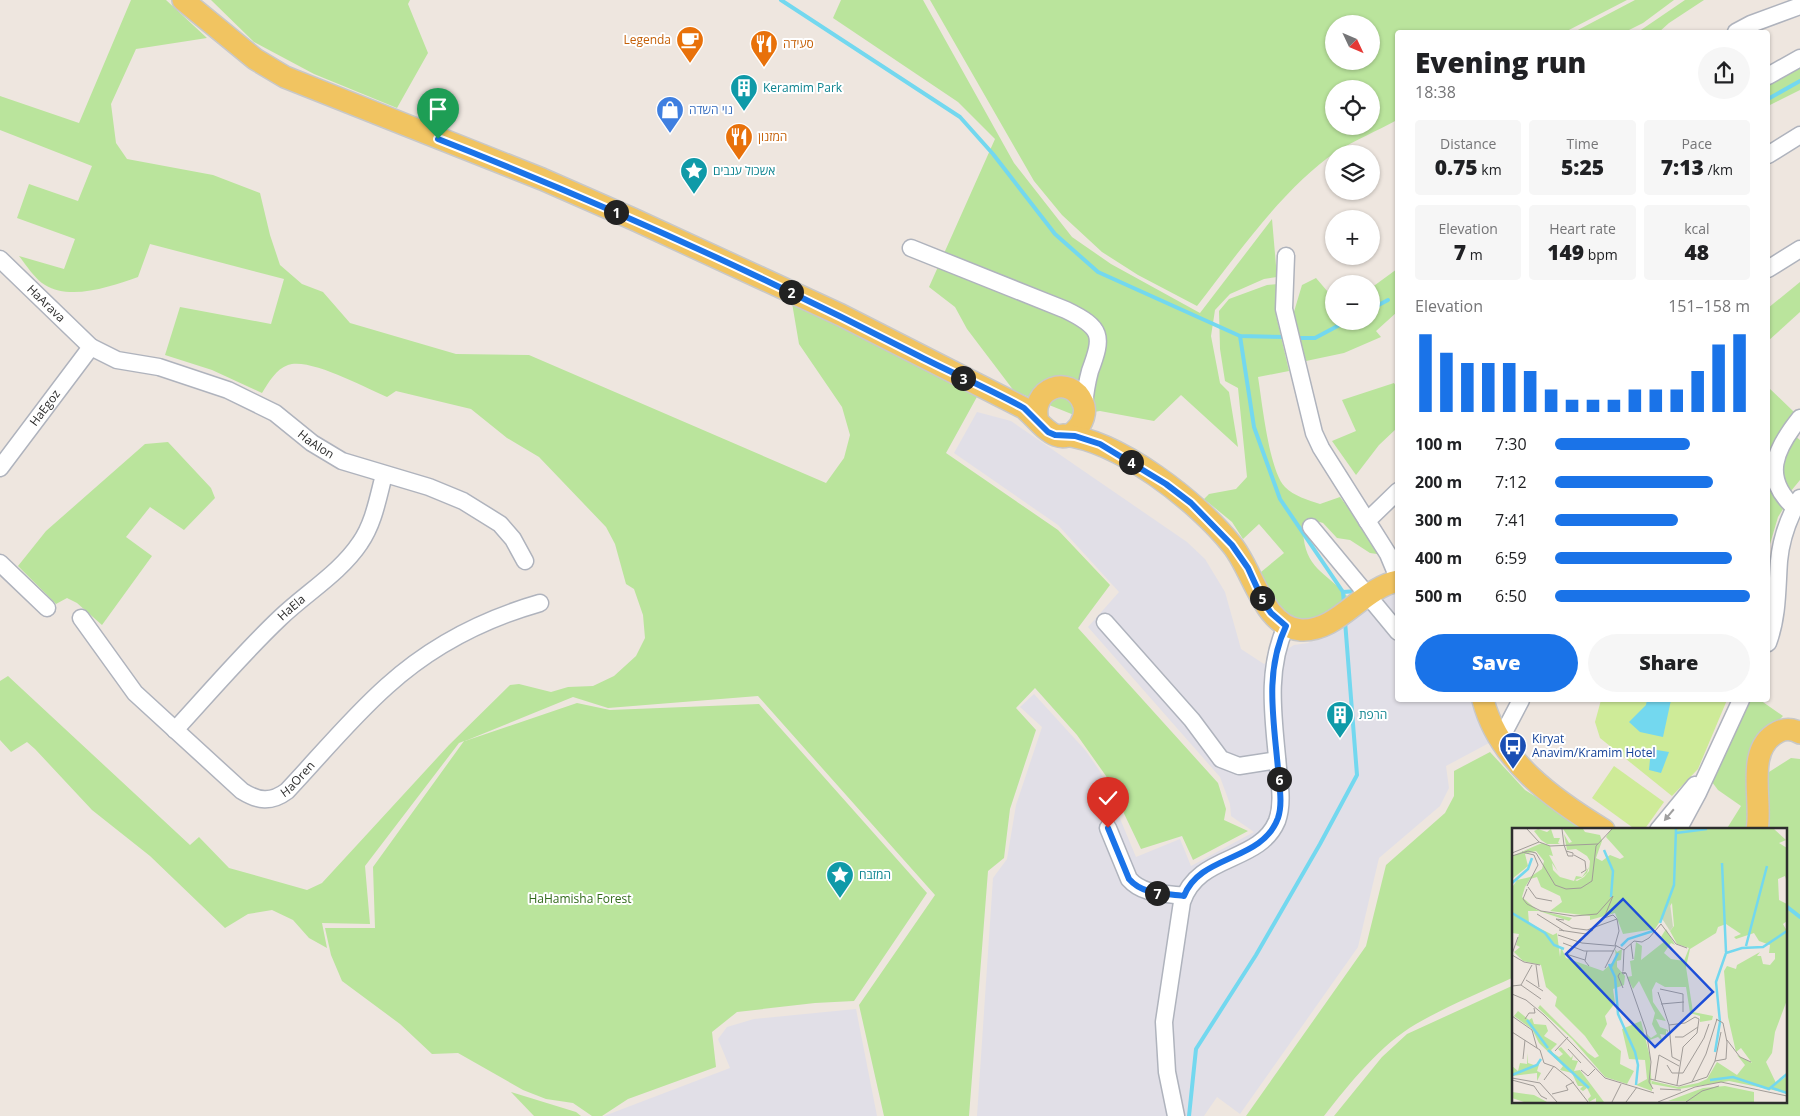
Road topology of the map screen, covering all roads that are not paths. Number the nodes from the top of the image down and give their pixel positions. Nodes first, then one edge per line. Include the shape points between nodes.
1 (183, 0) edge
2 (1800, 6) edge
3 (1740, 30) edge
4 (1800, 58) edge
5 (1770, 75) edge
6 (1800, 135) edge
7 (1770, 154) edge
8 (911, 248) dead end
9 (1800, 249) edge
10 (1286, 256) dead end
11 (0, 259) edge
12 (1770, 268) edge
13 (91, 347) junction
14 (1092, 367) junction
15 (982, 387) junction
16 (1053, 389) junction
17 (1084, 410) junction
18 (1800, 418) edge
19 (1038, 421) junction
20 (1063, 435) junction
21 (1113, 451) junction
22 (0, 468) edge
23 (384, 475) junction
24 (1395, 494) edge
25 (1797, 503) edge
26 (1368, 521) junction
27 (1311, 528) dead end
28 (525, 561) dead end
29 (0, 563) edge
30 (1395, 572) edge
31 (1395, 580) edge
32 (1368, 596) junction
33 (540, 603) dead end
34 (47, 608) dead end
35 (80, 618) dead end
36 (1105, 622) dead end
37 (1286, 626) junction
38 (1395, 628) edge
39 (1770, 634) edge
40 (1484, 702) edge
41 (1520, 702) edge
42 (1740, 702) edge
43 (176, 730) junction
44 (1800, 733) edge
45 (1500, 740) junction
46 (1277, 760) junction
47 (1706, 776) junction
48 (1108, 828) dead end
49 (1601, 828) edge
50 (1660, 828) edge
51 (1679, 828) edge
52 (1757, 828) edge
53 (1184, 896) junction
54 (1176, 1116) edge

1 - 15 main road via 255,59 285,77 633,219 841,315
2 - 3 street
4 - 5 street
6 - 7 street
8 - 14 street via 1079,316 1097,334 1100,342
9 - 12 street
10 - 26 street via 1284,309 1314,433
11 - 13 street, HaArava
13 - 22 street, HaEgoz
13 - 23 street, HaAlon via 117,360 159,367 228,390 275,413 327,453
14 - 16 street via 1081,377
14 - 17 street
15 - 16 main road via 1013,393
15 - 19 main road via 1024,408
16 - 17 main road via 1076,393
16 - 19 main road via 1036,405
17 - 20 main road via 1077,428
17 - 21 main road via 1097,434
18 - 25 street via 1784,441 1774,468 1778,488
19 - 20 main road via 1048,432
20 - 21 main road via 1090,440
21 - 37 main road via 1166,484 1214,524 1248,568 1271,613
23 - 28 street, HaAlon via 438,490 479,509 507,532
23 - 43 street, HaEla via 369,527 356,549 339,568 268,629
24 - 26 street
25 - 39 street via 1781,548 1777,606
26 - 30 street
27 - 32 street
29 - 34 street
31 - 32 main road
32 - 37 main road via 1319,627 1302,630
32 - 38 street
33 - 43 street, HaOren via 478,626 410,668 381,691 287,791 276,798 260,800 242,790
35 - 43 street, HaOren via 135,693
36 - 46 street via 1192,720 1221,759 1239,766
37 - 46 street via 1272,680
40 - 45 main road
41 - 45 street
42 - 47 street
44 - 52 main road via 1791,730 1775,733 1763,748 1757,774
45 - 49 main road via 1547,792
46 - 53 street via 1280,806 1270,832 1254,847 1202,873 1188,886
47 -> 50 street
47 - 51 street
48 - 53 street via 1134,886
53 - 54 street via 1164,1022 1167,1072

